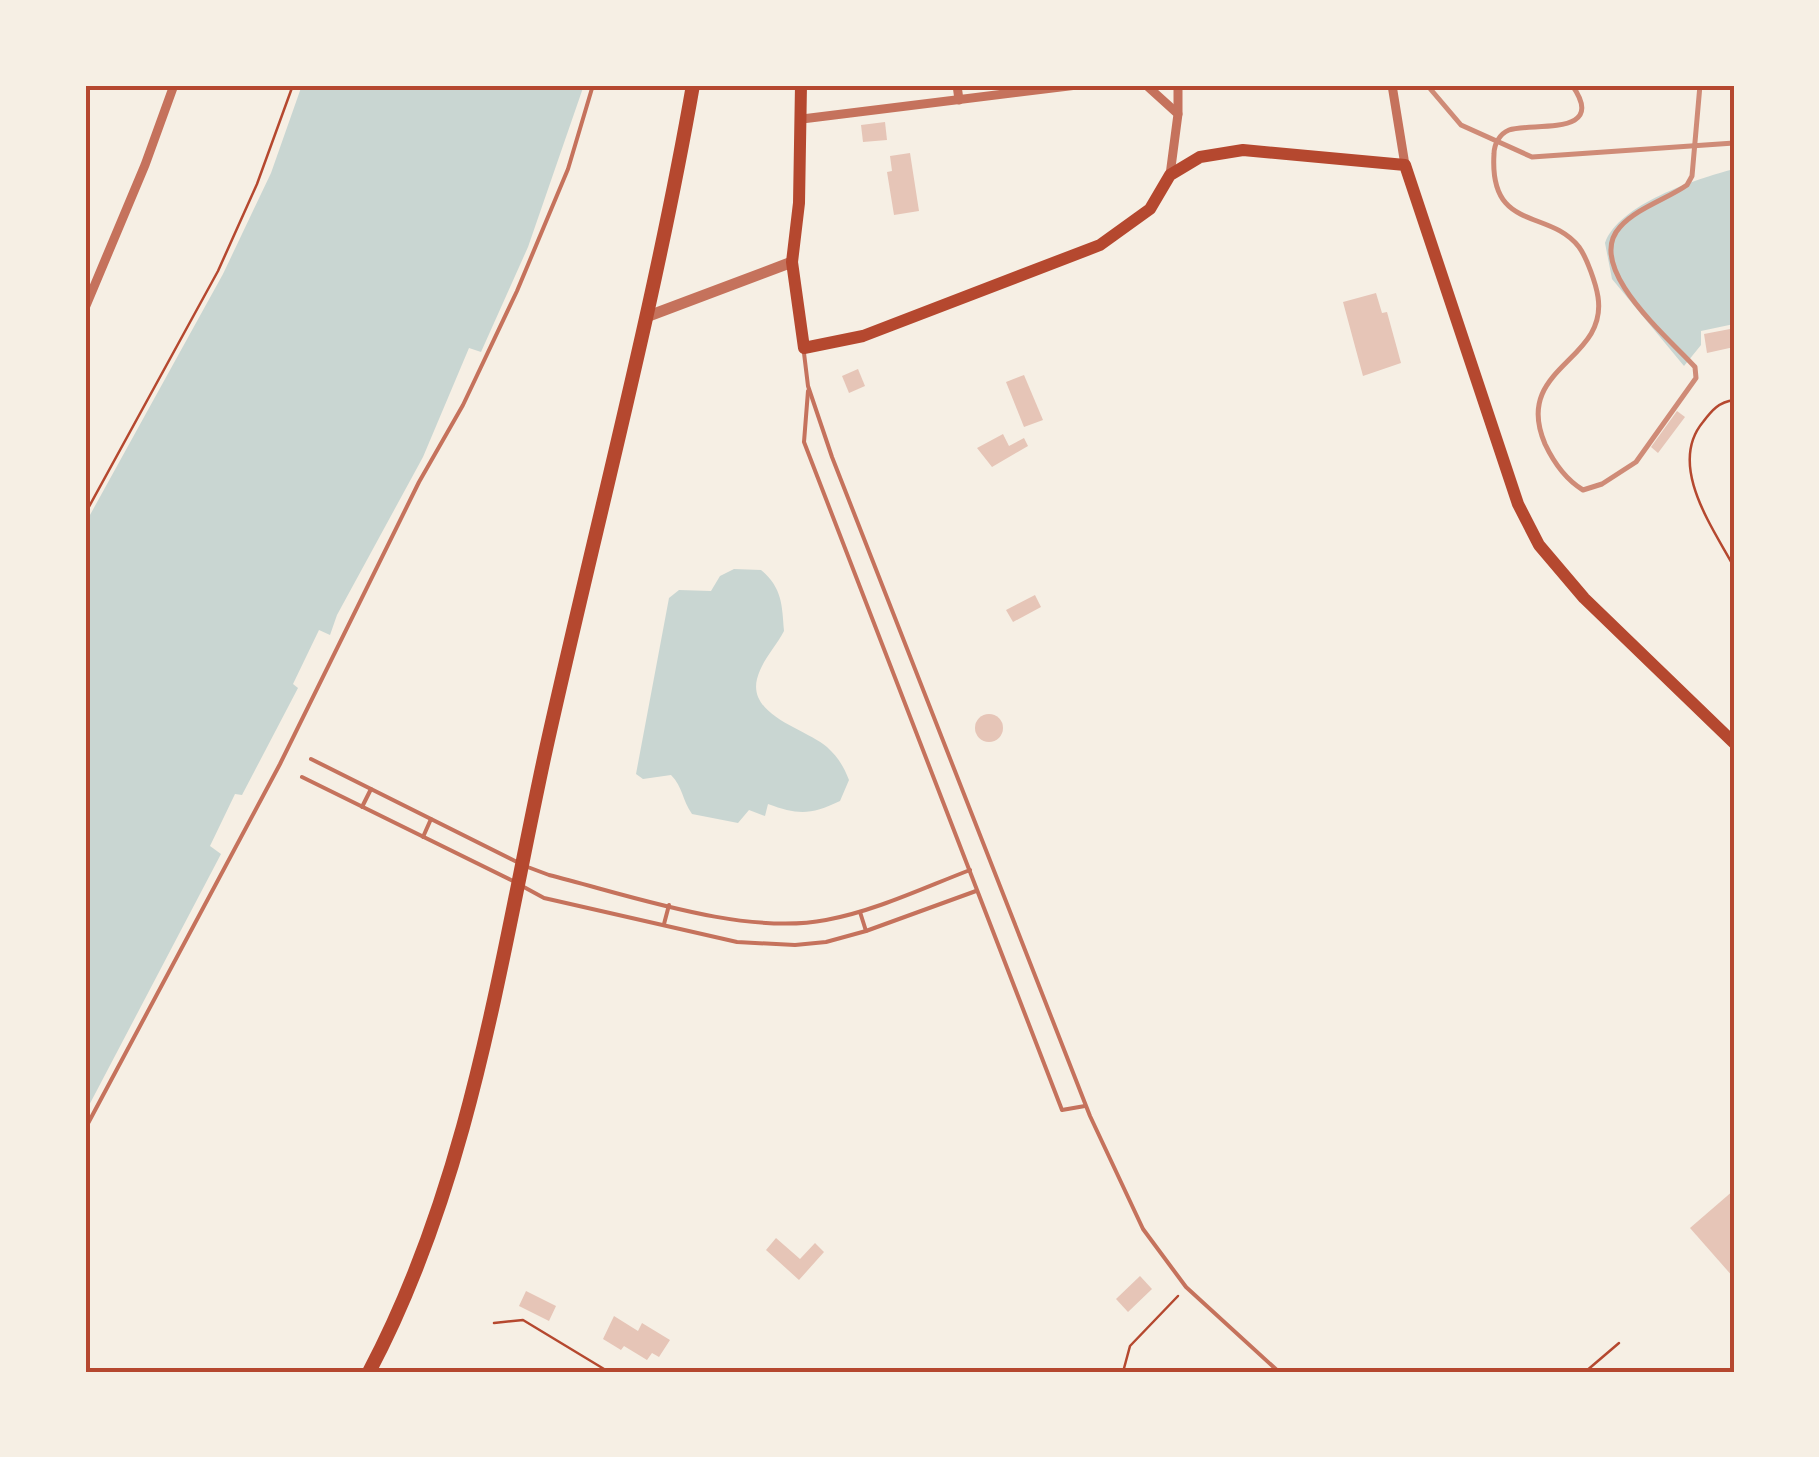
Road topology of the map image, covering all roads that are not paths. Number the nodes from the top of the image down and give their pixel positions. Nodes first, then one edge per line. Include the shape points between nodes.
1 (174, 85) edge
2 (593, 85) edge
3 (693, 85) edge
4 (801, 85) edge
5 (957, 85) edge
6 (1077, 85) edge
7 (1146, 85) edge
8 (1178, 85) edge
9 (1392, 85) edge
10 (958, 100) junction
11 (1178, 114) junction
12 (802, 119) junction
13 (1404, 166) junction
14 (1170, 175) junction
15 (792, 262) junction
16 (85, 308) edge
17 (646, 316) junction
18 (804, 348) junction
19 (808, 386) junction
20 (1734, 743) edge
21 (312, 759) dead end
22 (302, 778) dead end
23 (372, 789) junction
24 (362, 807) junction
25 (432, 819) junction
26 (423, 837) junction
27 (521, 864) junction
28 (970, 870) junction
29 (517, 883) junction
30 (978, 890) junction
31 (669, 904) junction
32 (860, 912) junction
33 (664, 924) junction
34 (866, 932) junction
35 (1086, 1106) junction
36 (85, 1129) edge
37 (369, 1372) edge
38 (1280, 1372) edge

1 - 16 street
2 - 36 lane via 568,169 463,405
3 - 17 main road
4 - 12 main road
5 - 10 street
6 - 10 street
7 - 11 street
8 - 11 street
9 - 13 street
10 - 12 street
11 - 14 street
12 - 15 main road
13 - 14 main road via 1243,150 1200,156
13 - 20 main road via 1518,504 1539,545 1584,598
14 - 18 main road via 1150,209 1100,245 863,336
15 - 17 street
15 - 18 main road
17 - 27 main road
18 - 19 lane
19 - 28 lane via 804,442
19 - 35 lane
21 - 23 lane
22 - 24 lane
23 - 24 lane
23 - 25 lane
24 - 26 lane
25 - 26 lane
25 - 27 lane
26 - 29 lane
27 - 29 main road
27 - 31 lane
28 - 30 lane
28 - 32 lane
29 - 33 lane via 544,898
29 - 37 main road via 480,1068 444,1192
30 - 34 lane
30 - 35 lane via 1062,1110
31 - 32 lane via 735,920 797,924
31 - 33 lane
32 - 34 lane
33 - 34 lane via 737,942 795,945
35 - 38 lane via 1143,1229 1186,1287

